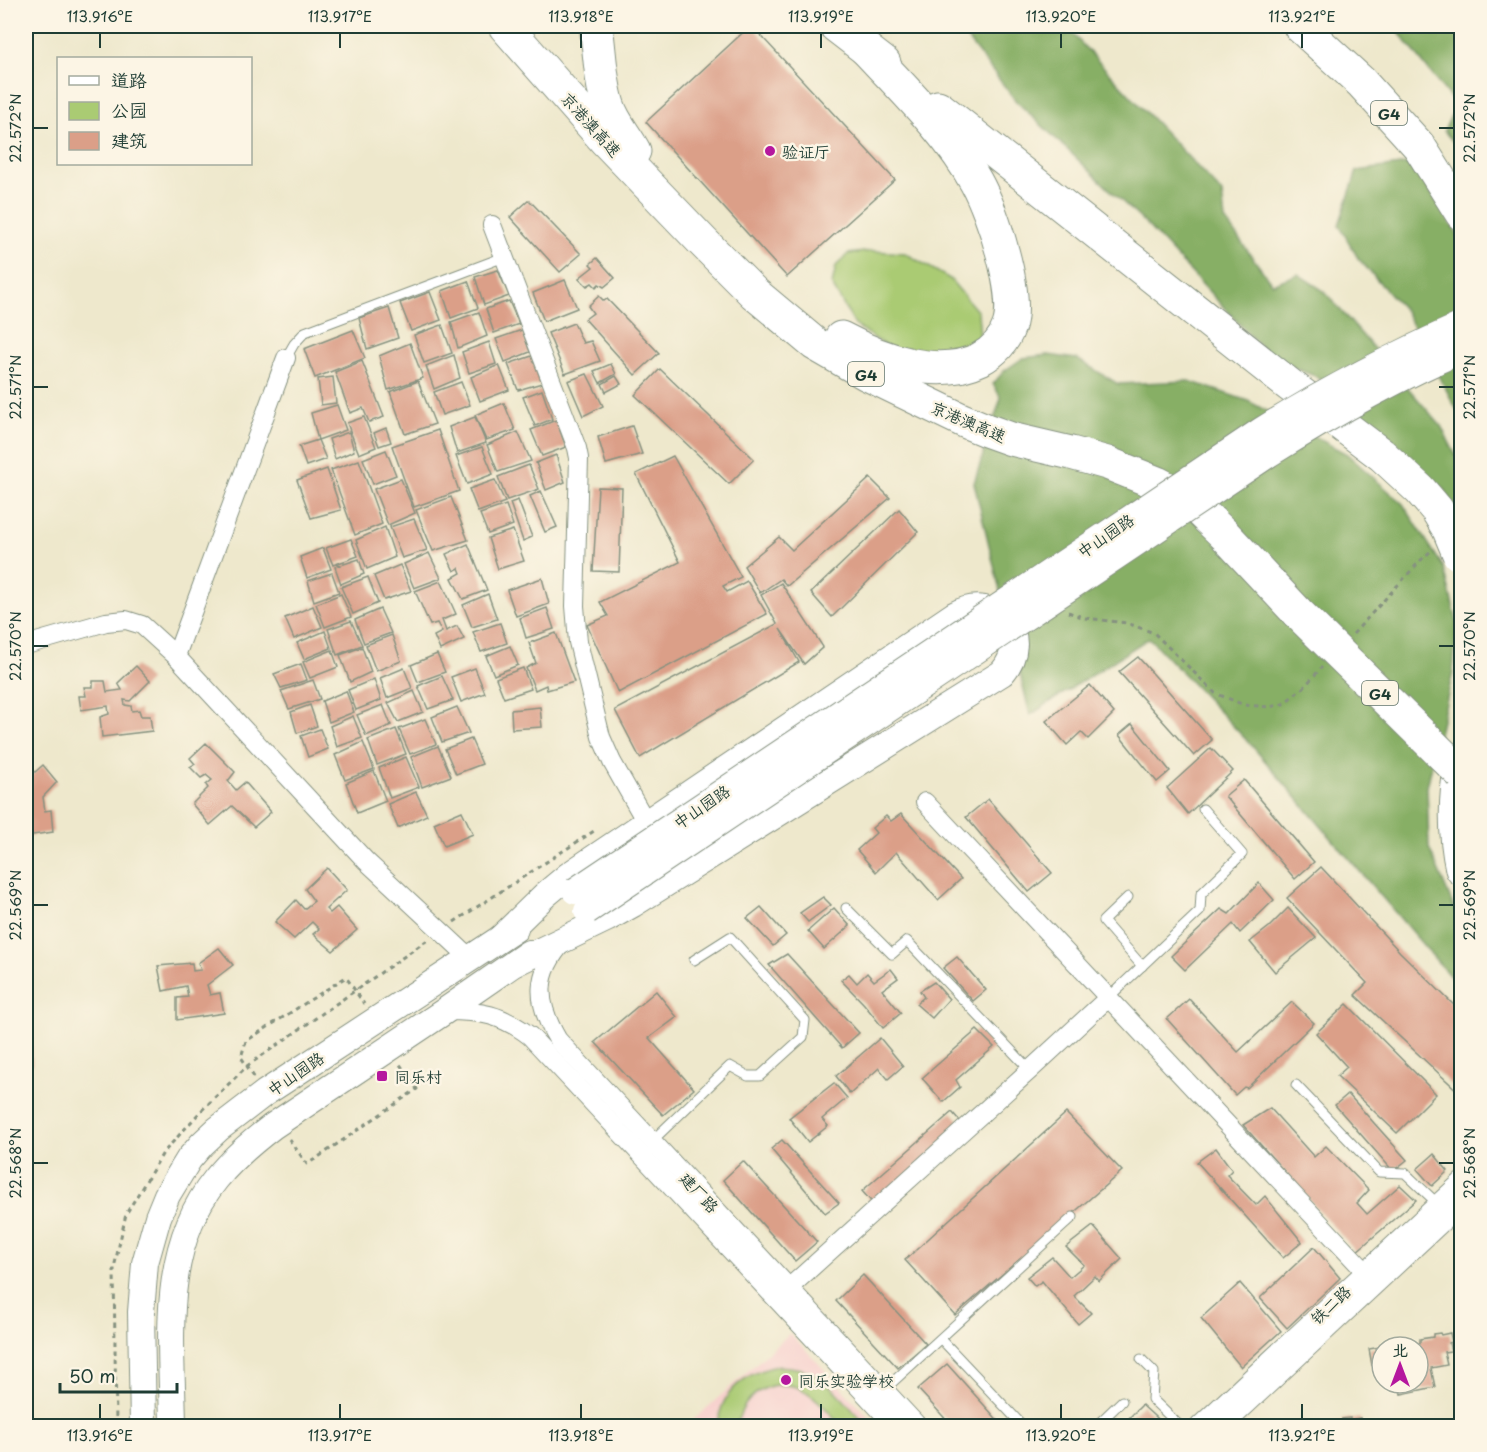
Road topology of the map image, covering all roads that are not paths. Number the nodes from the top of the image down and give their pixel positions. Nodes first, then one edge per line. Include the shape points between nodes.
1 (505, 26) edge
2 (596, 26) edge
3 (836, 26) edge
4 (1300, 26) edge
5 (866, 49) junction
6 (626, 137) junction
7 (658, 195) junction
8 (1461, 214) edge
9 (492, 225) dead end
10 (504, 257) junction
11 (1461, 325) edge
12 (1461, 350) edge
13 (286, 358) joint
14 (1460, 557) edge
15 (26, 645) edge
16 (176, 656) junction
17 (1461, 758) edge
18 (1461, 774) edge
19 (925, 802) dead end
20 (1203, 809) dead end
21 (646, 822) junction
22 (1461, 869) edge
23 (1128, 897) dead end
24 (581, 901) junction
25 (846, 908) dead end
26 (501, 938) junction
27 (566, 939) junction
28 (470, 958) junction
29 (694, 960) dead end
30 (515, 963) junction
31 (1142, 966) junction
32 (1108, 998) junction
33 (445, 1011) junction
34 (1030, 1071) junction
35 (1296, 1085) dead end
36 (652, 1141) junction
37 (1461, 1180) edge
38 (1449, 1208) edge
39 (1073, 1217) dead end
40 (1371, 1277) junction
41 (782, 1293) junction
42 (941, 1339) junction
43 (1141, 1359) dead end
44 (884, 1390) junction
45 (1122, 1401) dead end
46 (143, 1426) edge
47 (173, 1426) edge
48 (895, 1426) edge
49 (918, 1426) edge
50 (1023, 1426) edge
51 (1096, 1426) edge
52 (1179, 1426) edge
53 (1199, 1426) edge
54 (1224, 1426) edge

1 - 7 highway, 京港澳高速 / G4
2 - 6 highway via 608,106
3 - 5 highway
4 - 8 highway, G4 via 1361,82 1419,146
5 - 6 highway via 955,149 977,183 995,228 1010,288 1009,326 993,350 969,364 923,367 876,354 819,327 773,288
5 - 14 highway, bridge via 1382,455 1437,510
6 - 7 highway
7 - 18 highway, 京港澳高速 / G4, bridge via 754,293 815,344 867,374 986,430 1107,463 1182,496
9 - 10 street
10 - 13 lane via 305,332
10 - 21 street via 577,448 575,606 579,642 601,737
11 - 24 main road, 中山园路, bridge via 1352,377 1262,430
12 - 24 main road, 中山园路, bridge via 1378,389 1269,454
13 - 16 street
15 - 16 street via 126,620 142,625
16 - 28 street via 366,861
17 - 22 highway via 1457,803
19 - 32 street
20 - 31 lane via 1242,854 1201,894 1200,911
21 - 26 main road via 569,875
21 - 27 main road via 962,611 990,610 1011,630 1012,658 1002,673 642,899
23 - 31 lane via 1103,921
24 - 26 main road, 中山园路
24 - 30 main road, 中山园路
25 - 34 lane via 892,954 907,941
26 - 28 main road, 中山园路
27 - 30 main road
27 - 36 street, 建厂路 via 553,954 541,987 548,1024 558,1040
28 - 46 main road, 中山园路 via 234,1116 202,1144 178,1176 158,1217 145,1263 141,1312
29 - 36 lane via 730,937 805,1020 803,1037 760,1076 748,1076 730,1066
30 - 33 main road, 中山园路
31 - 32 lane
32 - 34 street
32 - 40 street
33 - 41 street, 建厂路 via 494,1016 513,1023 530,1036
33 - 47 main road, 中山园路 via 252,1142 231,1161 202,1198 181,1246 174,1278
34 - 41 street
35 - 38 lane via 1379,1172 1405,1173
36 - 41 street, 建厂路
37 - 38 street, 铁二路
38 - 40 street, 铁二路
39 - 42 lane
40 - 53 street, 铁二路
40 - 54 street, 铁二路
41 - 44 street, 建厂路
41 - 48 street, 建厂路
42 - 44 lane
42 - 50 lane
43 - 52 lane via 1154,1372 1152,1399
44 - 49 street, 建厂路
45 - 51 lane

